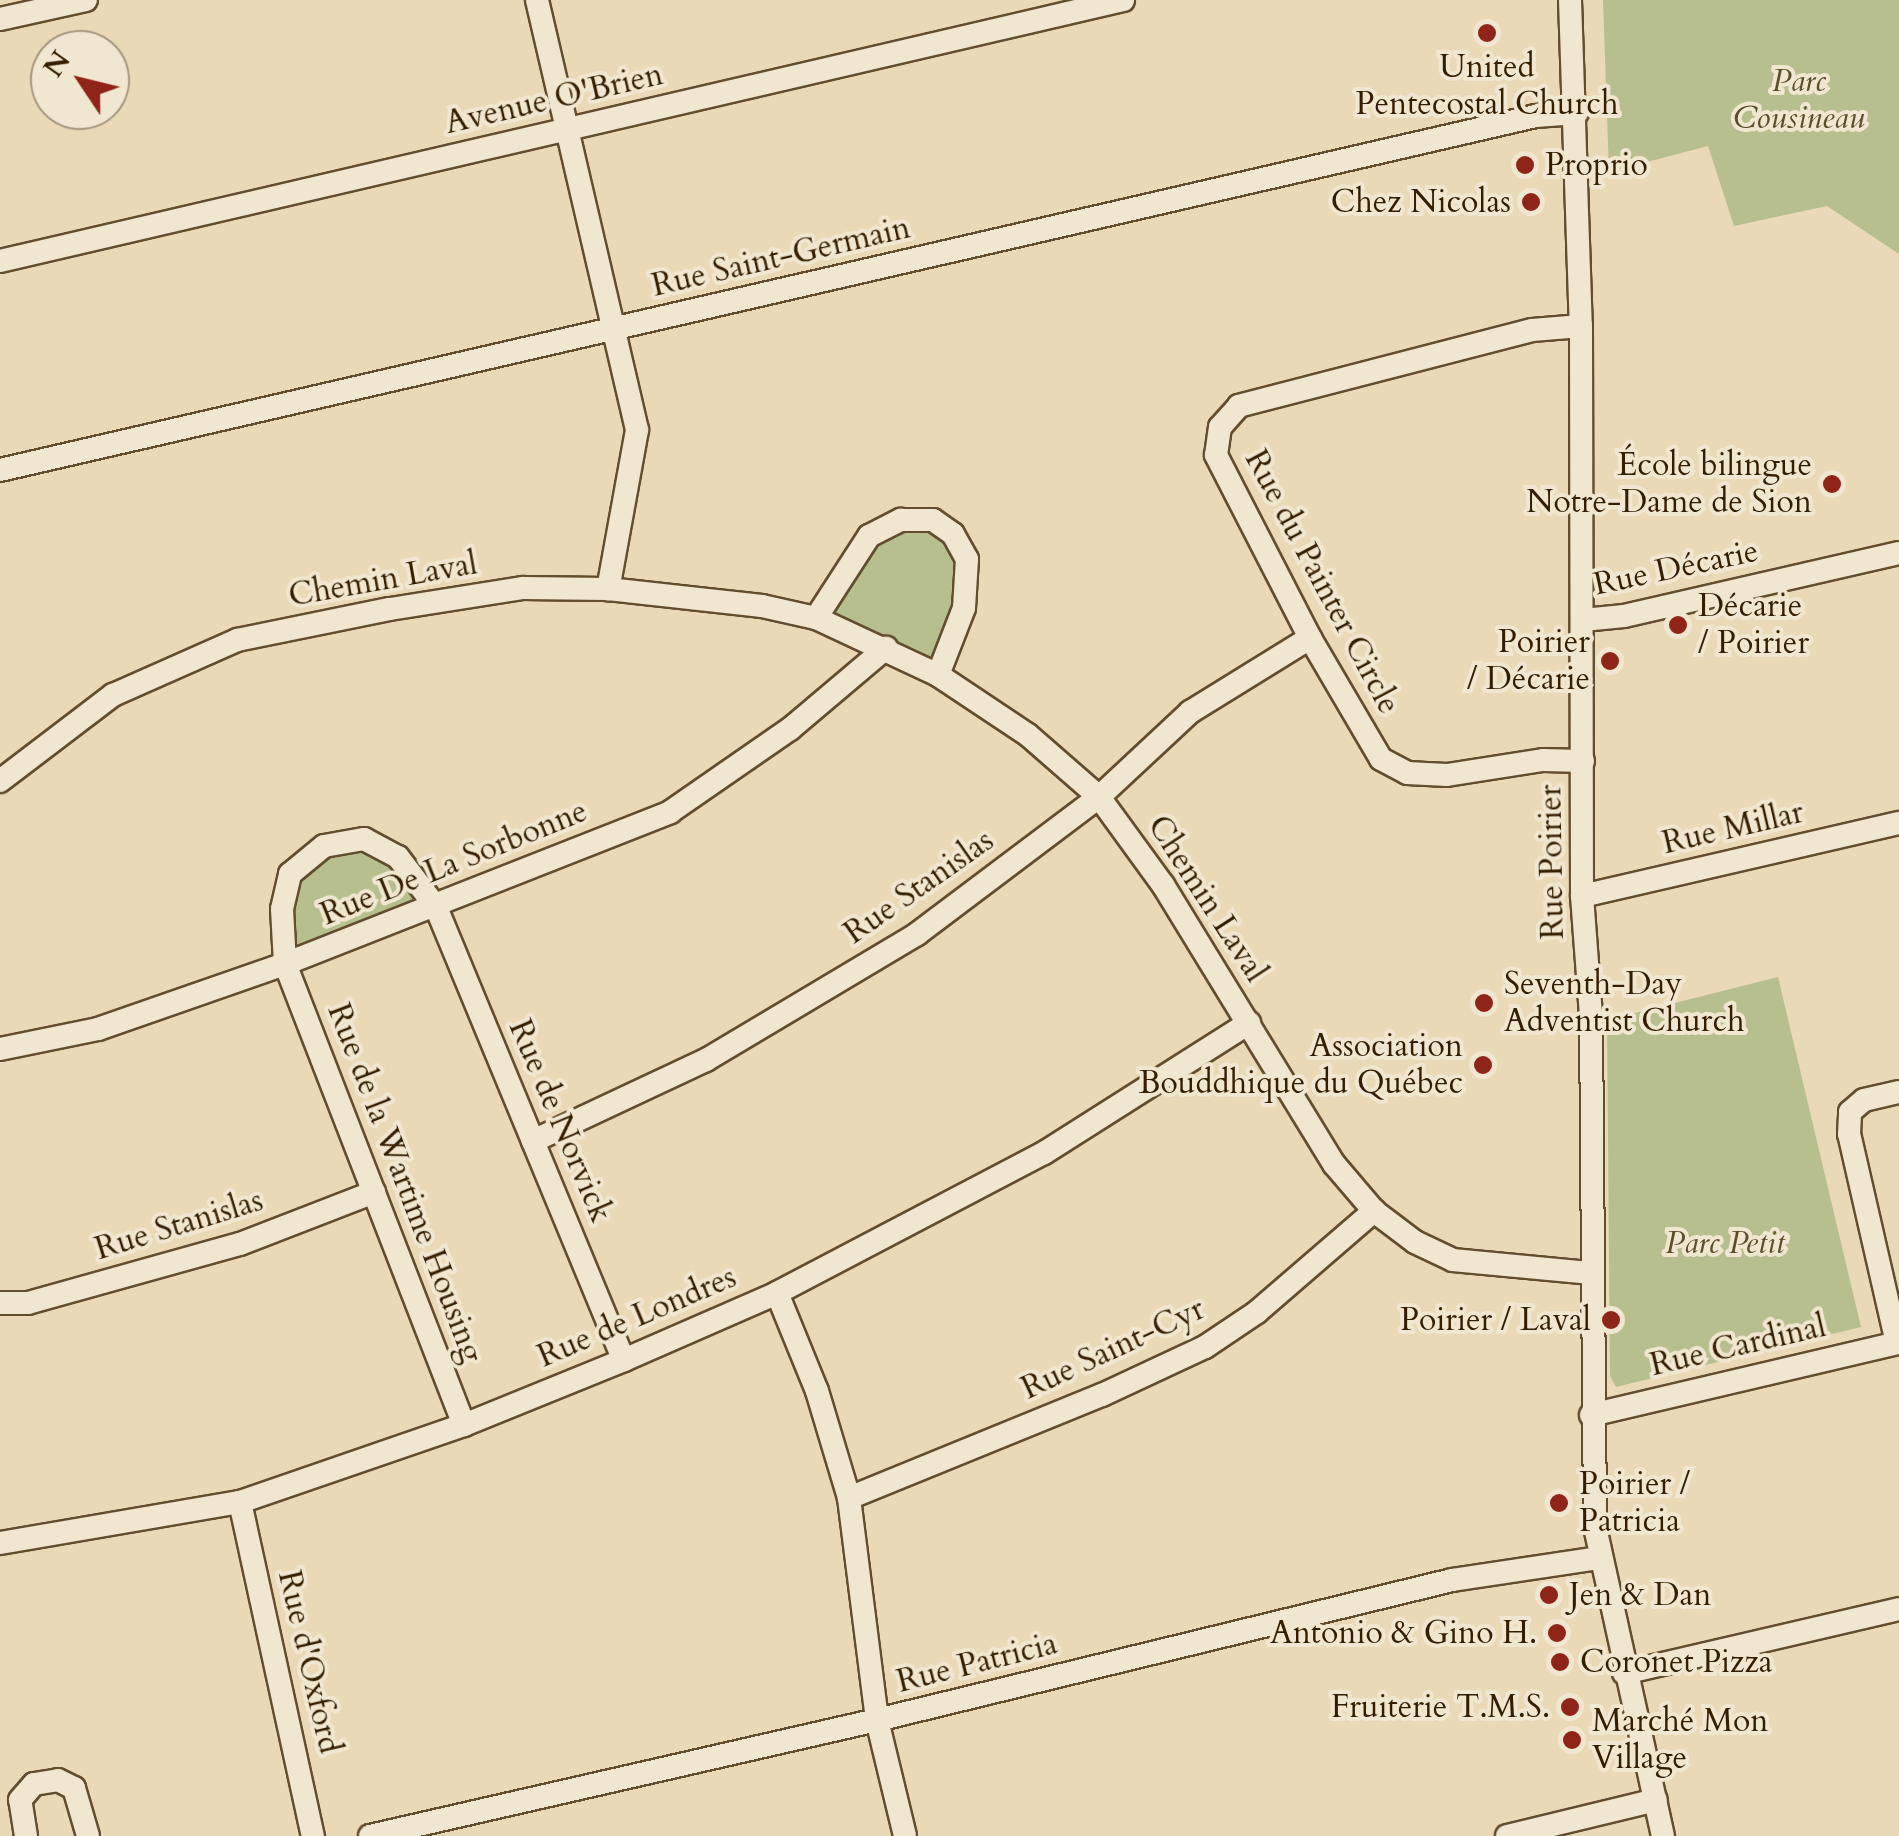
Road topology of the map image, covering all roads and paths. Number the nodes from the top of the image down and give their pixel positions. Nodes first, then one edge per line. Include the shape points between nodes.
1 (86, 0) edge
2 (537, 0) edge
3 (1124, 0) edge
4 (1570, 0) edge
5 (1096, 3) edge
6 (0, 19) edge
7 (1577, 113) junction
8 (565, 130) junction
9 (0, 260) edge
10 (1581, 326) junction
11 (616, 328) junction
12 (0, 470) edge
13 (1899, 553) edge
14 (608, 589) junction
15 (816, 618) junction
16 (1583, 620) junction
17 (1310, 638) junction
18 (886, 648) junction
19 (938, 676) junction
20 (1583, 761) junction
21 (0, 781) edge
22 (1099, 797) junction
23 (1899, 824) edge
24 (1582, 896) junction
25 (436, 907) junction
26 (284, 964) junction
27 (1249, 1023) junction
28 (0, 1050) edge
29 (1899, 1092) edge
30 (533, 1140) junction
31 (374, 1192) junction
32 (1374, 1211) junction
33 (1592, 1273) junction
34 (777, 1293) junction
35 (0, 1303) edge
36 (1898, 1343) edge
37 (624, 1360) junction
38 (1591, 1415) junction
39 (464, 1425) junction
40 (849, 1498) junction
41 (240, 1502) junction
42 (0, 1543) edge
43 (1600, 1558) junction
44 (1899, 1609) edge
45 (1624, 1673) junction
46 (877, 1720) junction
47 (1656, 1800) junction
48 (26, 1836) edge
49 (88, 1836) edge
50 (313, 1836) edge
51 (370, 1836) edge
52 (905, 1836) edge
53 (1507, 1836) edge
54 (1663, 1836) edge

1 - 6 street
2 - 8 street
3 - 5 street, Avenue O'Brien
4 - 7 street, Rue Poirier
5 - 8 street, Avenue O'Brien
7 - 10 street, Rue Poirier
7 - 11 street, Rue Saint-Germain via 1536,116
8 - 9 street, Avenue O'Brien
8 - 11 street
10 - 16 street, Rue Poirier
10 - 17 street, Rue du Painter Circle via 1532,330 1240,406 1220,427 1216,454
11 - 12 street, Rue Saint-Germain
11 - 14 street via 637,430
13 - 16 street, Rue Décarie
14 - 15 street, Chemin Laval
14 - 21 street, Chemin Laval via 523,588 237,640 114,695
15 - 18 street, Chemin Laval
15 - 19 street via 869,536 901,520 932,520 953,534 967,558 964,608
16 - 20 street, Rue Poirier
17 - 20 street, Rue du Painter Circle via 1381,759 1407,774
17 - 22 street, Rue Stanislas via 1190,712
18 - 19 street, Chemin Laval
18 - 25 street, Rue De La Sorbonne via 790,729 670,812
19 - 22 street, Chemin Laval via 1028,735
20 - 24 street, Rue Poirier
22 - 27 street, Chemin Laval via 1163,884
22 - 30 street, Rue Stanislas via 917,934 706,1060
23 - 24 street, Rue Millar
24 - 33 street, Rue Poirier via 1591,1017
25 - 26 street, Rue De La Sorbonne
25 - 26 street, Rue De La Sorbonne via 398,857 364,839 324,846 290,874 282,909
25 - 30 street, Rue de Norvick
26 - 28 street, Rue De La Sorbonne via 98,1028
26 - 31 street, Rue de la Wartime Housing
27 - 32 street, Chemin Laval via 1334,1164
27 - 34 street, Rue de Londres via 1044,1153
29 - 36 street via 1864,1100 1850,1112 1849,1134
30 - 37 street, Rue de Norvick
31 - 35 street, Rue Stanislas via 240,1244 28,1303
31 - 39 street, Rue de la Wartime Housing
32 - 33 street, Chemin Laval via 1453,1260
32 - 40 street, Rue Saint-Cyr via 1258,1312 1205,1347
33 - 38 street, Rue Poirier
34 - 37 street, Rue de Londres
34 - 40 street
36 - 38 street, Rue Cardinal
37 - 39 street, Rue de Londres
38 - 43 street, Rue Poirier
39 - 41 street, Rue de Londres
40 - 46 street
41 - 42 street, Rue de Londres
41 - 50 street, Rue d'Oxford
43 - 45 street, Rue Poirier
43 - 46 street, Rue Patricia via 1452,1580
44 - 45 street
45 - 47 street, Rue Poirier
46 - 51 street, Rue Patricia
46 - 52 street
47 - 53 street
47 - 54 street, Rue Poirier
48 - 49 street via 20,1800 34,1784 58,1780 74,1788

